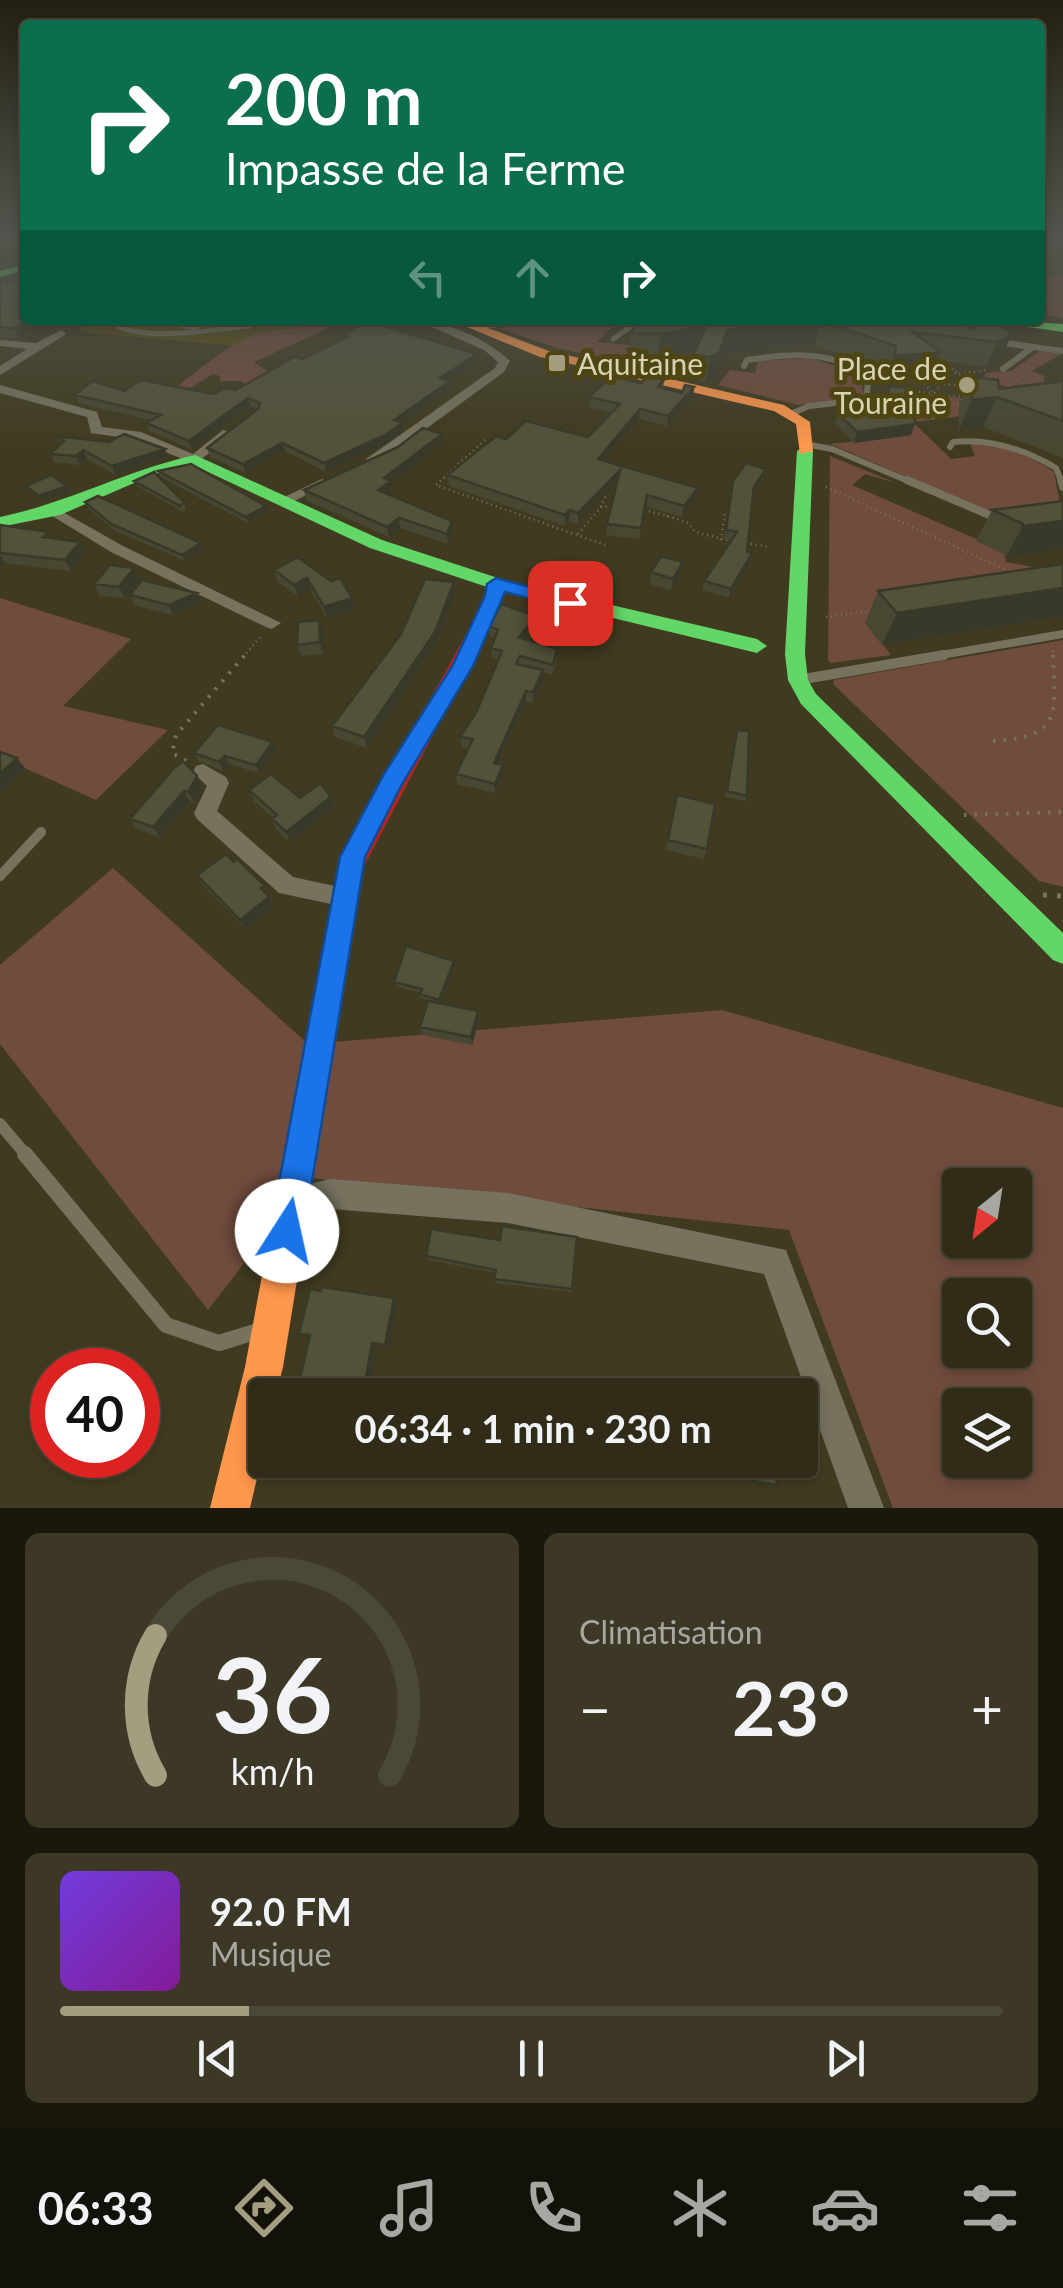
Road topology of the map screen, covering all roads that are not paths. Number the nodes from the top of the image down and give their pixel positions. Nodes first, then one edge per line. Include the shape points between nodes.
1 (114, 325) edge
2 (177, 325) edge
3 (251, 325) edge
4 (433, 325) edge
5 (481, 325) edge
6 (627, 325) edge
7 (206, 331) junction
8 (61, 333) dead end
9 (613, 339) dead end
10 (992, 342) edge
11 (0, 343) edge
12 (38, 346) junction
13 (1033, 347) junction
14 (1063, 352) edge
15 (744, 366) dead end
16 (1004, 369) edge
17 (0, 372) edge
18 (0, 390) edge
19 (793, 414) junction
20 (238, 425) edge
21 (805, 444) junction
22 (950, 447) dead end
23 (195, 460) junction
24 (364, 465) edge
25 (348, 473) edge
26 (1063, 487) edge
27 (282, 501) junction
28 (54, 511) junction
29 (1009, 521) edge
30 (0, 522) edge
31 (496, 584) junction
32 (272, 623) road end
33 (1060, 634) edge
34 (757, 646) dead end
35 (798, 680) junction
36 (203, 772) road end
37 (41, 832) dead end
38 (0, 876) edge
39 (345, 897) junction
40 (1063, 951) edge
41 (0, 1124) edge
42 (293, 1200) junction
43 (271, 1326) junction
44 (230, 1508) edge
45 (866, 1508) edge

1 - 7 lane via 171,334
2 - 7 lane
3 - 7 lane
4 - 24 street via 488,348 504,362
5 - 19 street via 545,354
6 - 9 lane
8 - 12 street
10 - 13 lane
11 - 12 street
12 - 17 street
13 - 14 lane
13 - 16 lane
15 - 19 lane via 748,360 815,354 866,375 862,400
18 - 23 street via 93,414 96,430 136,436
19 - 21 street via 802,422
20 - 23 street
21 - 29 lane
21 - 35 street
22 - 26 lane via 972,439 996,442 1056,468
23 - 27 street
23 - 28 street via 150,470
25 - 27 street
27 - 31 street via 376,544
28 - 30 street
28 - 32 street via 117,549
31 - 34 street
31 - 39 street via 463,666 353,857
33 - 35 lane
35 - 40 street via 808,699
36 - 39 street via 219,783 205,813 287,886
37 - 38 lane
39 - 42 street
41 - 43 lane via 166,1325 219,1342
42 - 43 street
42 - 45 street via 331,1194 508,1208 775,1261
43 - 44 street

